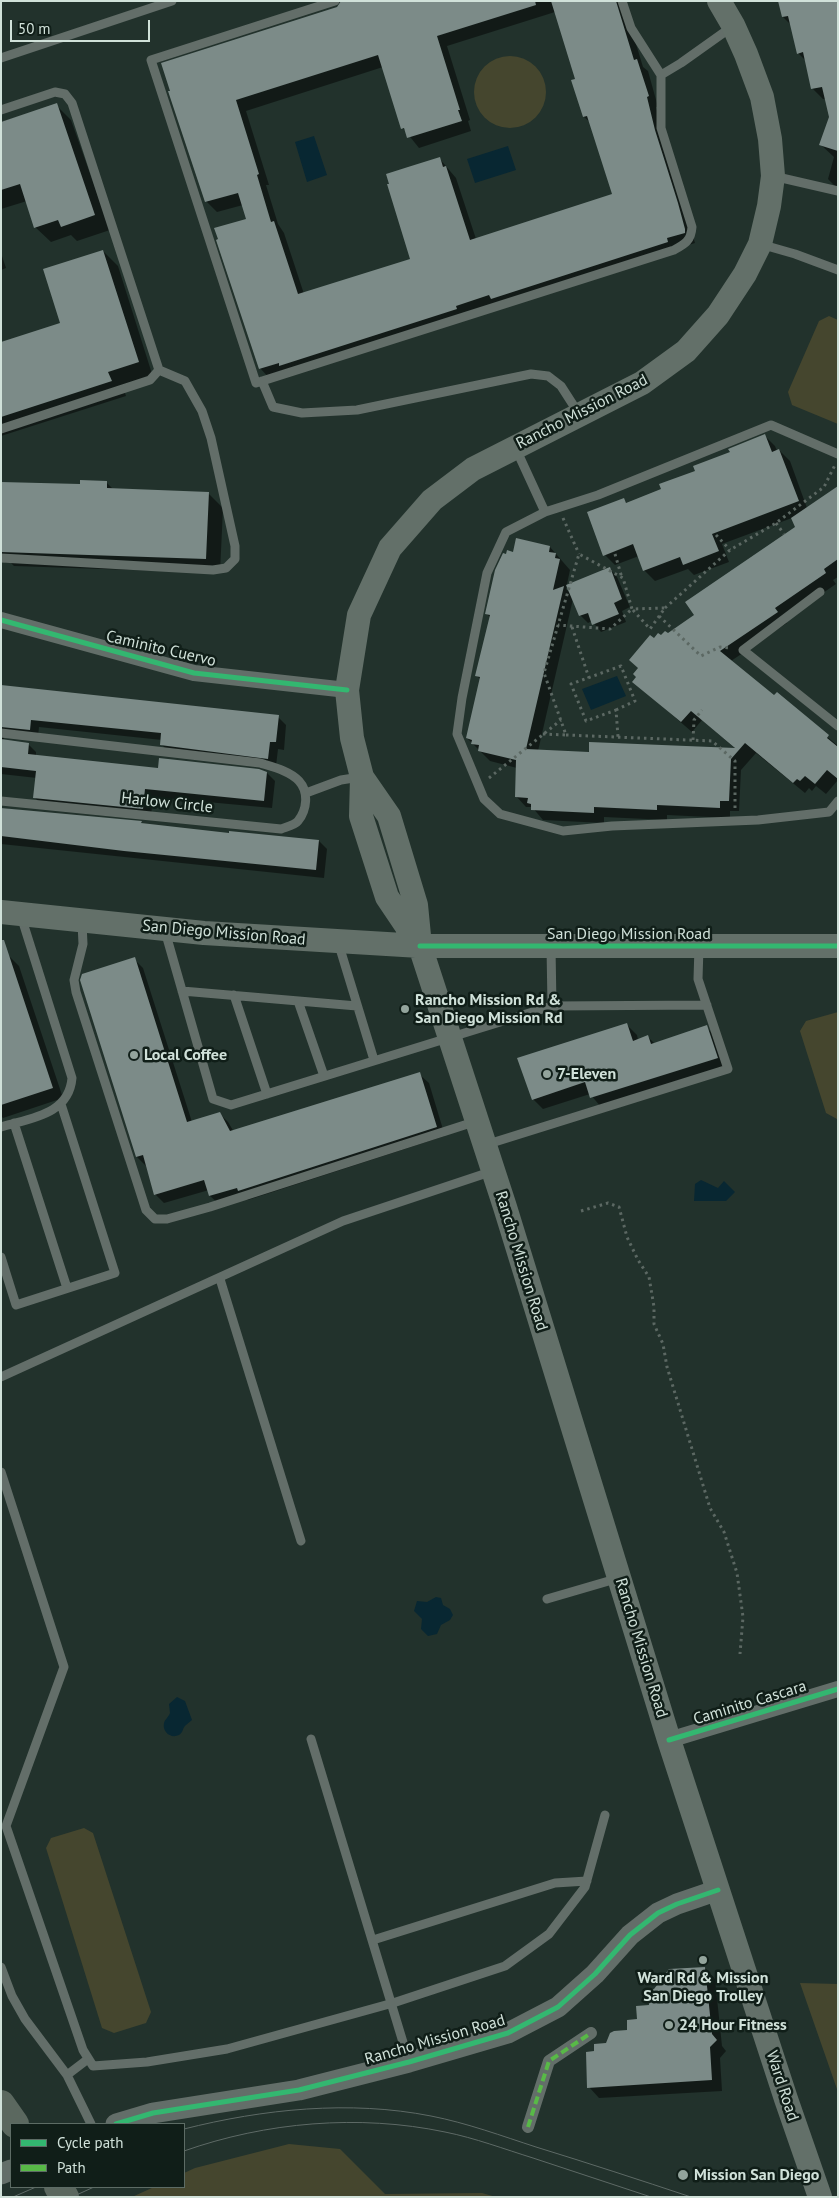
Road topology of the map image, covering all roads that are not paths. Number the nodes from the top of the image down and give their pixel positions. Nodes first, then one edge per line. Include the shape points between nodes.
1 (172, 1) edge
2 (335, 1) edge
3 (622, 1) edge
4 (719, 1) edge
5 (733, 25) junction
6 (1, 58) edge
7 (661, 75) junction
8 (1, 110) edge
9 (773, 176) junction
10 (838, 191) edge
11 (760, 244) junction
12 (838, 270) edge
13 (159, 370) junction
14 (262, 381) junction
15 (579, 415) junction
16 (1, 429) edge
17 (515, 446) junction
18 (838, 454) edge
19 (545, 512) junction
20 (1, 558) edge
21 (820, 592) dead end
22 (1, 620) edge
23 (347, 690) junction
24 (838, 726) edge
25 (1, 733) edge
26 (362, 777) junction
27 (306, 793) junction
28 (1, 801) edge
29 (838, 801) edge
30 (11, 913) edge
31 (82, 920) junction
32 (164, 928) junction
33 (338, 942) junction
34 (420, 946) junction
35 (699, 946) junction
36 (838, 946) edge
37 (551, 947) junction
38 (182, 990) junction
39 (234, 995) junction
40 (298, 1001) junction
41 (707, 1005) junction
42 (357, 1006) junction
43 (552, 1006) junction
44 (448, 1036) junction
45 (374, 1060) junction
46 (324, 1076) junction
47 (267, 1094) junction
48 (61, 1104) junction
49 (476, 1121) junction
50 (14, 1123) junction
51 (1, 1127) edge
52 (485, 1146) junction
53 (493, 1170) junction
54 (1, 1257) edge
55 (220, 1279) junction
56 (67, 1288) junction
57 (1, 1377) edge
58 (1, 1472) edge
59 (300, 1541) dead end
60 (619, 1578) junction
61 (547, 1600) dead end
62 (838, 1689) edge
63 (311, 1740) dead end
64 (669, 1740) junction
65 (605, 1815) dead end
66 (6, 1826) junction
67 (1, 1836) edge
68 (587, 1881) junction
69 (718, 1890) junction
70 (373, 1940) junction
71 (1, 1967) edge
72 (393, 2003) junction
73 (591, 2033) dead end
74 (88, 2059) junction
75 (410, 2062) junction
76 (67, 2075) junction
77 (1, 2104) edge
78 (14, 2123) edge
79 (91, 2123) edge
80 (119, 2123) edge
81 (528, 2127) dead end
82 (820, 2197) edge

1 - 6 lane
2 - 14 lane via 151,60 256,383
3 - 7 lane via 631,28
4 - 5 main road, Rancho Mission Road
5 - 7 lane
5 - 9 main road, Rancho Mission Road via 762,98
7 - 14 lane via 661,128 692,227 692,235 686,244
8 - 13 lane via 55,92 65,94 72,103
9 - 10 lane
9 - 11 main road, Rancho Mission Road
11 - 12 lane
11 - 15 main road, Rancho Mission Road via 718,315 686,351 642,383
13 - 16 lane via 150,380
13 - 20 lane via 186,380 202,411 213,447 235,546 235,559 226,568 213,570
14 - 15 lane via 273,407 302,413 357,410 531,374 548,376 561,386
15 - 17 main road, Rancho Mission Road
17 - 19 lane
17 - 23 main road, Rancho Mission Road via 473,469 432,500 390,548 359,615
18 - 19 lane via 771,425 598,495
19 - 29 lane via 506,532 487,573 457,734 484,799 500,814 563,831 829,812
21 - 24 lane via 743,650
22 - 23 street, Caminito Cuervo via 194,673
23 - 26 main road, Rancho Mission Road via 352,738
25 - 27 lane via 260,763 280,769 299,781
26 - 27 lane via 341,780
26 - 34 main road, Rancho Mission Road via 361,816 387,897
27 - 28 lane, Harlow Circle via 305,807 297,822 281,830
30 - 31 main road, San Diego Mission Road
30 - 48 lane via 72,1078 68,1096
31 - 32 main road, San Diego Mission Road
31 - 49 lane via 83,944 74,980 76,992 146,1210 155,1219 167,1219 210,1207
32 - 33 main road, San Diego Mission Road
32 - 38 lane
33 - 34 main road, San Diego Mission Road
33 - 42 lane
34 - 37 main road, San Diego Mission Road
34 - 44 main road, Rancho Mission Road
35 - 36 main road, San Diego Mission Road
35 - 37 main road, San Diego Mission Road
35 - 41 lane via 698,979
37 - 43 lane
38 - 39 lane
38 - 47 lane via 213,1099 231,1105
39 - 40 lane
39 - 47 lane
40 - 42 lane
40 - 46 lane
41 - 43 lane
41 - 52 lane via 728,1069
42 - 45 lane
43 - 44 lane
44 - 45 lane
44 - 49 main road, Rancho Mission Road
45 - 46 lane
46 - 47 lane
48 - 50 lane via 53,1110
48 - 56 lane via 115,1273
49 - 52 main road, Rancho Mission Road
50 - 51 lane
50 - 56 lane
52 - 53 main road, Rancho Mission Road
53 - 55 lane via 343,1221
53 - 60 main road, Rancho Mission Road
54 - 56 lane via 16,1305
55 - 57 lane
55 - 59 lane
58 - 66 lane via 64,1667
60 - 61 lane
60 - 64 main road, Rancho Mission Road
62 - 64 street, Caminito Cascara
63 - 70 lane
64 - 69 main road, Rancho Mission Road
65 - 68 lane
66 - 67 lane
66 - 74 lane via 82,2050
68 - 70 lane via 555,1882
68 - 72 lane via 550,1934 505,1966
69 - 75 street, Rancho Mission Road via 658,1913 630,1935 595,1974 558,2007 508,2033
69 - 82 main road, Ward Road
70 - 72 lane
71 - 76 lane via 25,2019
72 - 74 lane via 228,2049 147,2062 93,2066
72 - 75 lane
73 - 81 street via 549,2061
74 - 76 lane
75 - 80 street, Rancho Mission Road via 299,2090 153,2113
76 - 79 lane
77 - 78 highway

